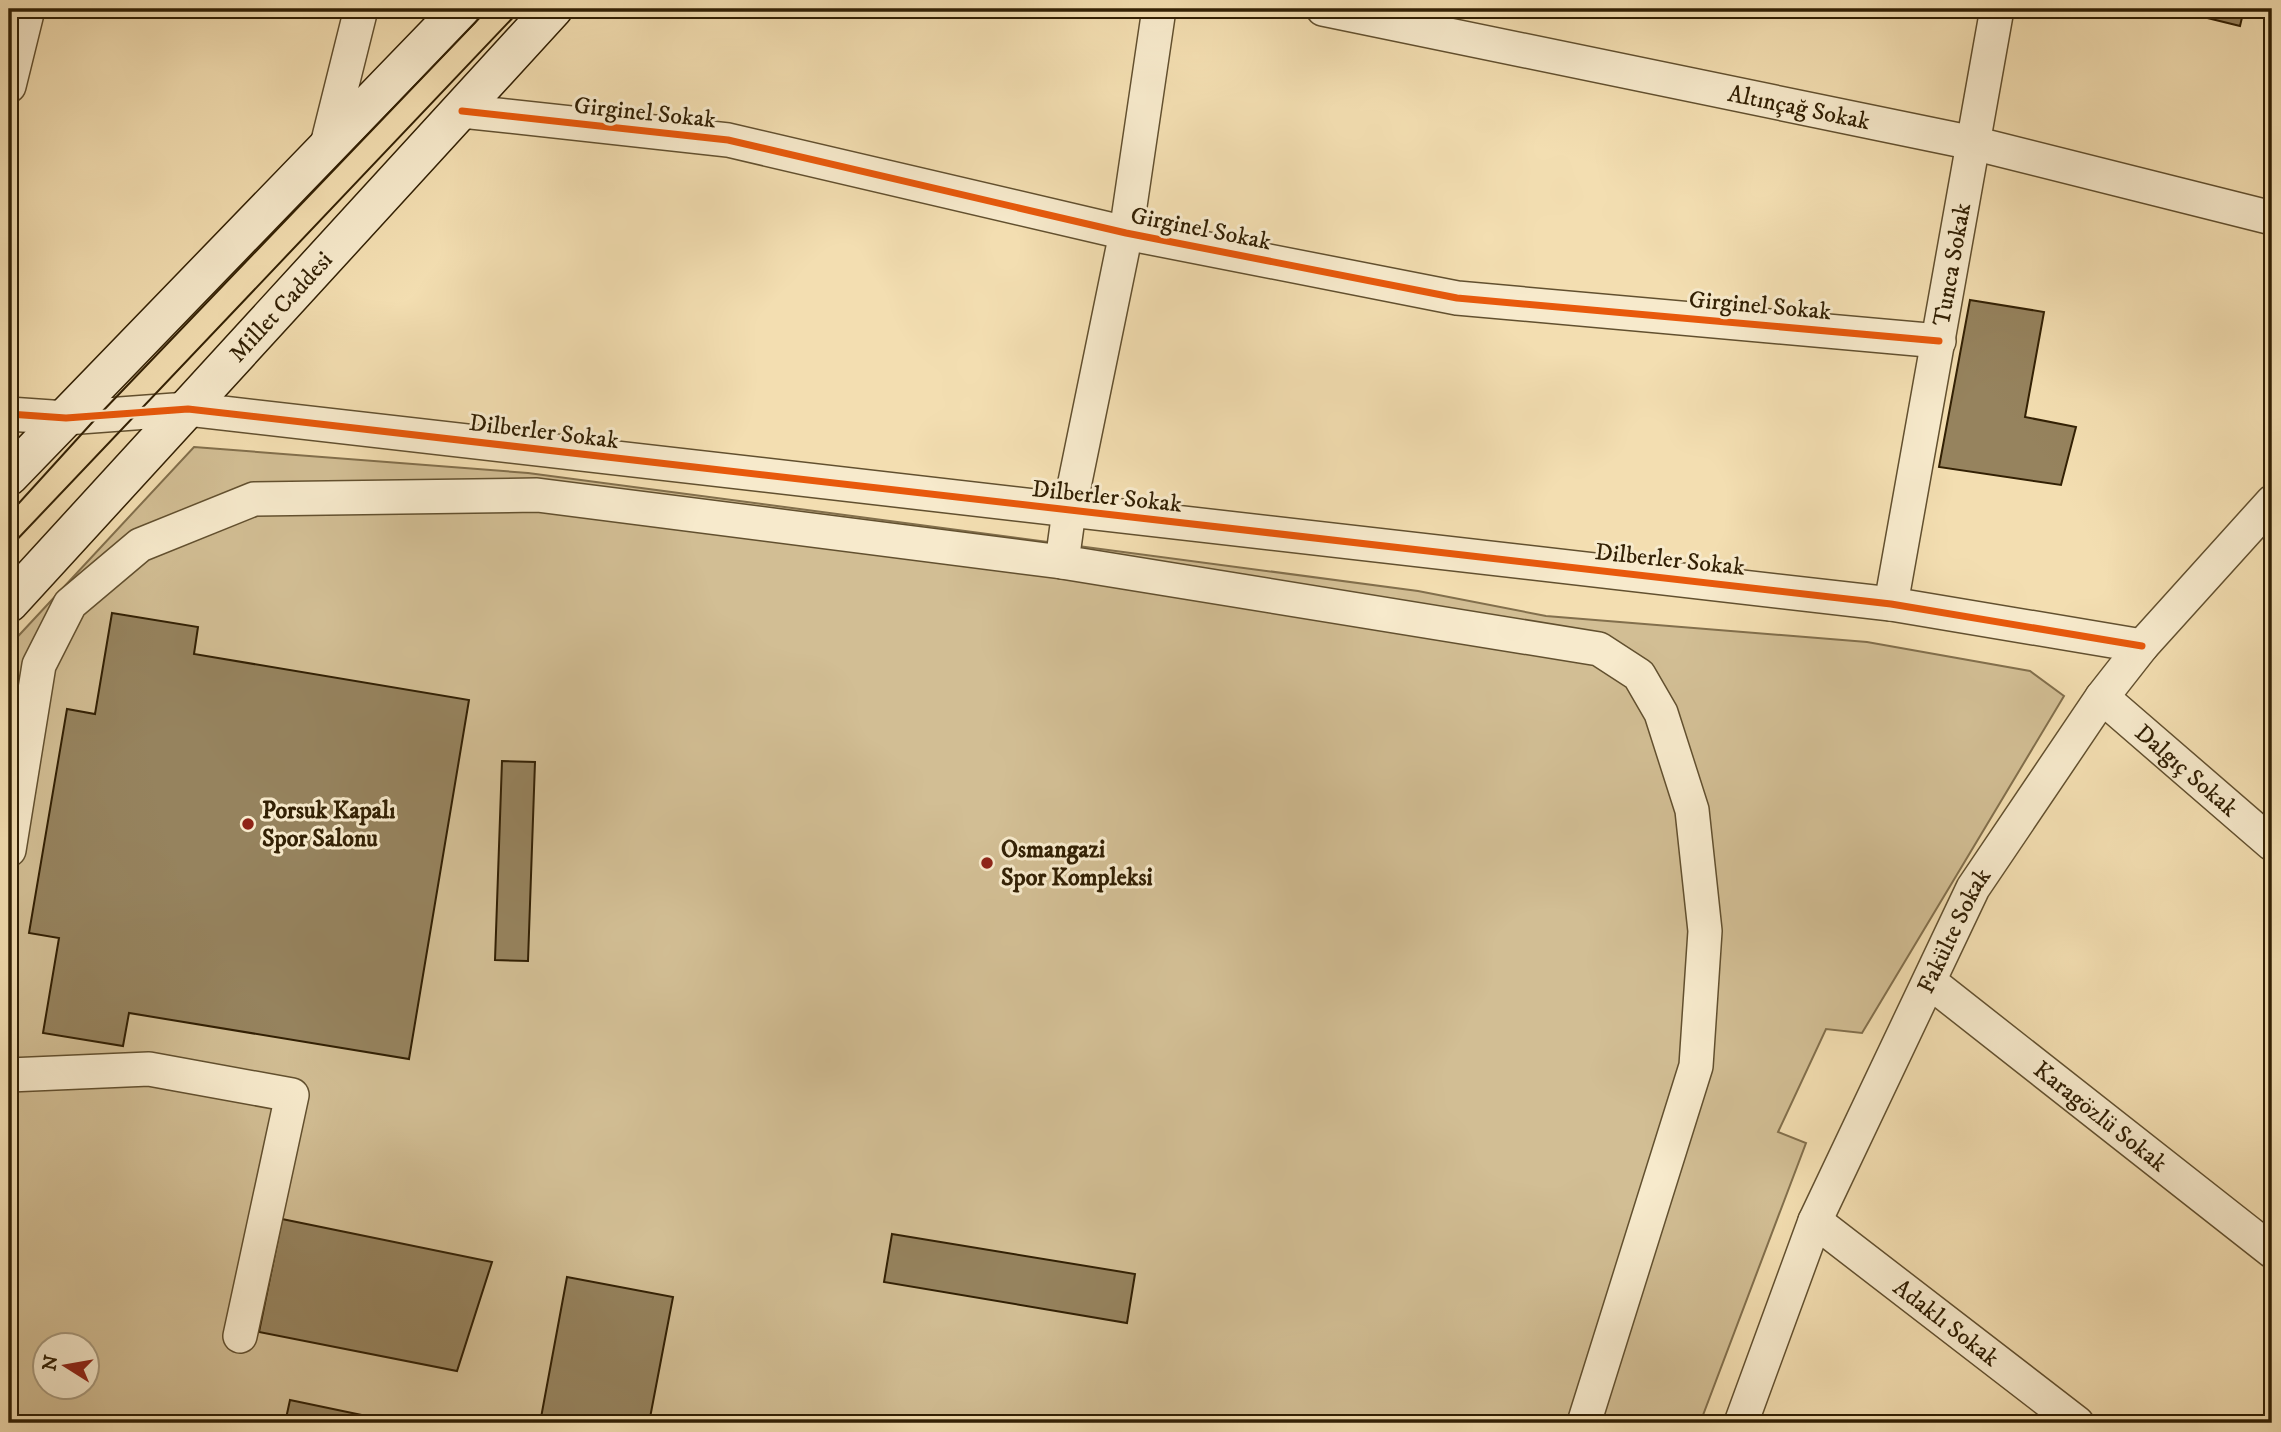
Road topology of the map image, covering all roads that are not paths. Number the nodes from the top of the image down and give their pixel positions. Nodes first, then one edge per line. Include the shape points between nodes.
1 (28, 9) edge
2 (362, 9) edge
3 (461, 9) edge
4 (553, 9) edge
5 (1158, 9) edge
6 (1323, 9) edge
7 (1997, 9) edge
8 (9, 86) edge
9 (461, 111) junction
10 (1973, 143) junction
11 (326, 149) junction
12 (2272, 218) edge
13 (1126, 233) junction
14 (1939, 341) junction
15 (188, 409) junction
16 (9, 414) edge
17 (66, 418) junction
18 (9, 476) edge
19 (2272, 502) edge
20 (1069, 511) junction
21 (1062, 562) junction
22 (9, 603) edge
23 (1891, 604) junction
24 (2142, 646) junction
25 (2102, 697) junction
26 (2272, 844) edge
27 (9, 850) edge
28 (1930, 982) junction
29 (9, 1075) edge
30 (1815, 1221) junction
31 (2272, 1251) edge
32 (240, 1336) dead end
33 (1584, 1423) edge
34 (1741, 1423) edge
35 (2077, 1423) edge

1 - 8 street
2 - 11 street
3 - 11 main road
4 - 9 main road, Millet Caddesi
5 - 13 street
6 - 10 street, Altınçağ Sokak
7 - 10 street, Tunca Sokak
9 - 13 street, Girginel Sokak via 728,140
9 - 15 main road, Millet Caddesi
10 - 12 street, Altınçağ Sokak
10 - 14 street, Tunca Sokak
11 - 17 main road
13 - 14 street, Girginel Sokak via 1457,298
13 - 20 street
14 - 23 street, Tunca Sokak
15 - 17 street, Dilberler Sokak
15 - 20 street, Dilberler Sokak
15 - 22 main road, Millet Caddesi
16 - 17 street, Dilberler Sokak
17 - 18 main road
19 - 24 street, Fakülte Sokak
20 - 21 street
20 - 23 street, Dilberler Sokak
21 - 27 street via 537,495 254,499 140,545 70,604 39,664
21 - 33 street via 1598,649 1639,676 1661,713 1692,810 1705,931 1696,1066
23 - 24 street, Dilberler Sokak
24 - 25 street, Fakülte Sokak
25 - 26 street, Dalgıç Sokak
25 - 28 street, Fakülte Sokak via 1973,888
28 - 30 street, Fakülte Sokak
28 - 31 street, Karagözlü Sokak
29 - 32 street via 149,1069 292,1095
30 - 34 street, Fakülte Sokak
30 - 35 street, Adaklı Sokak

